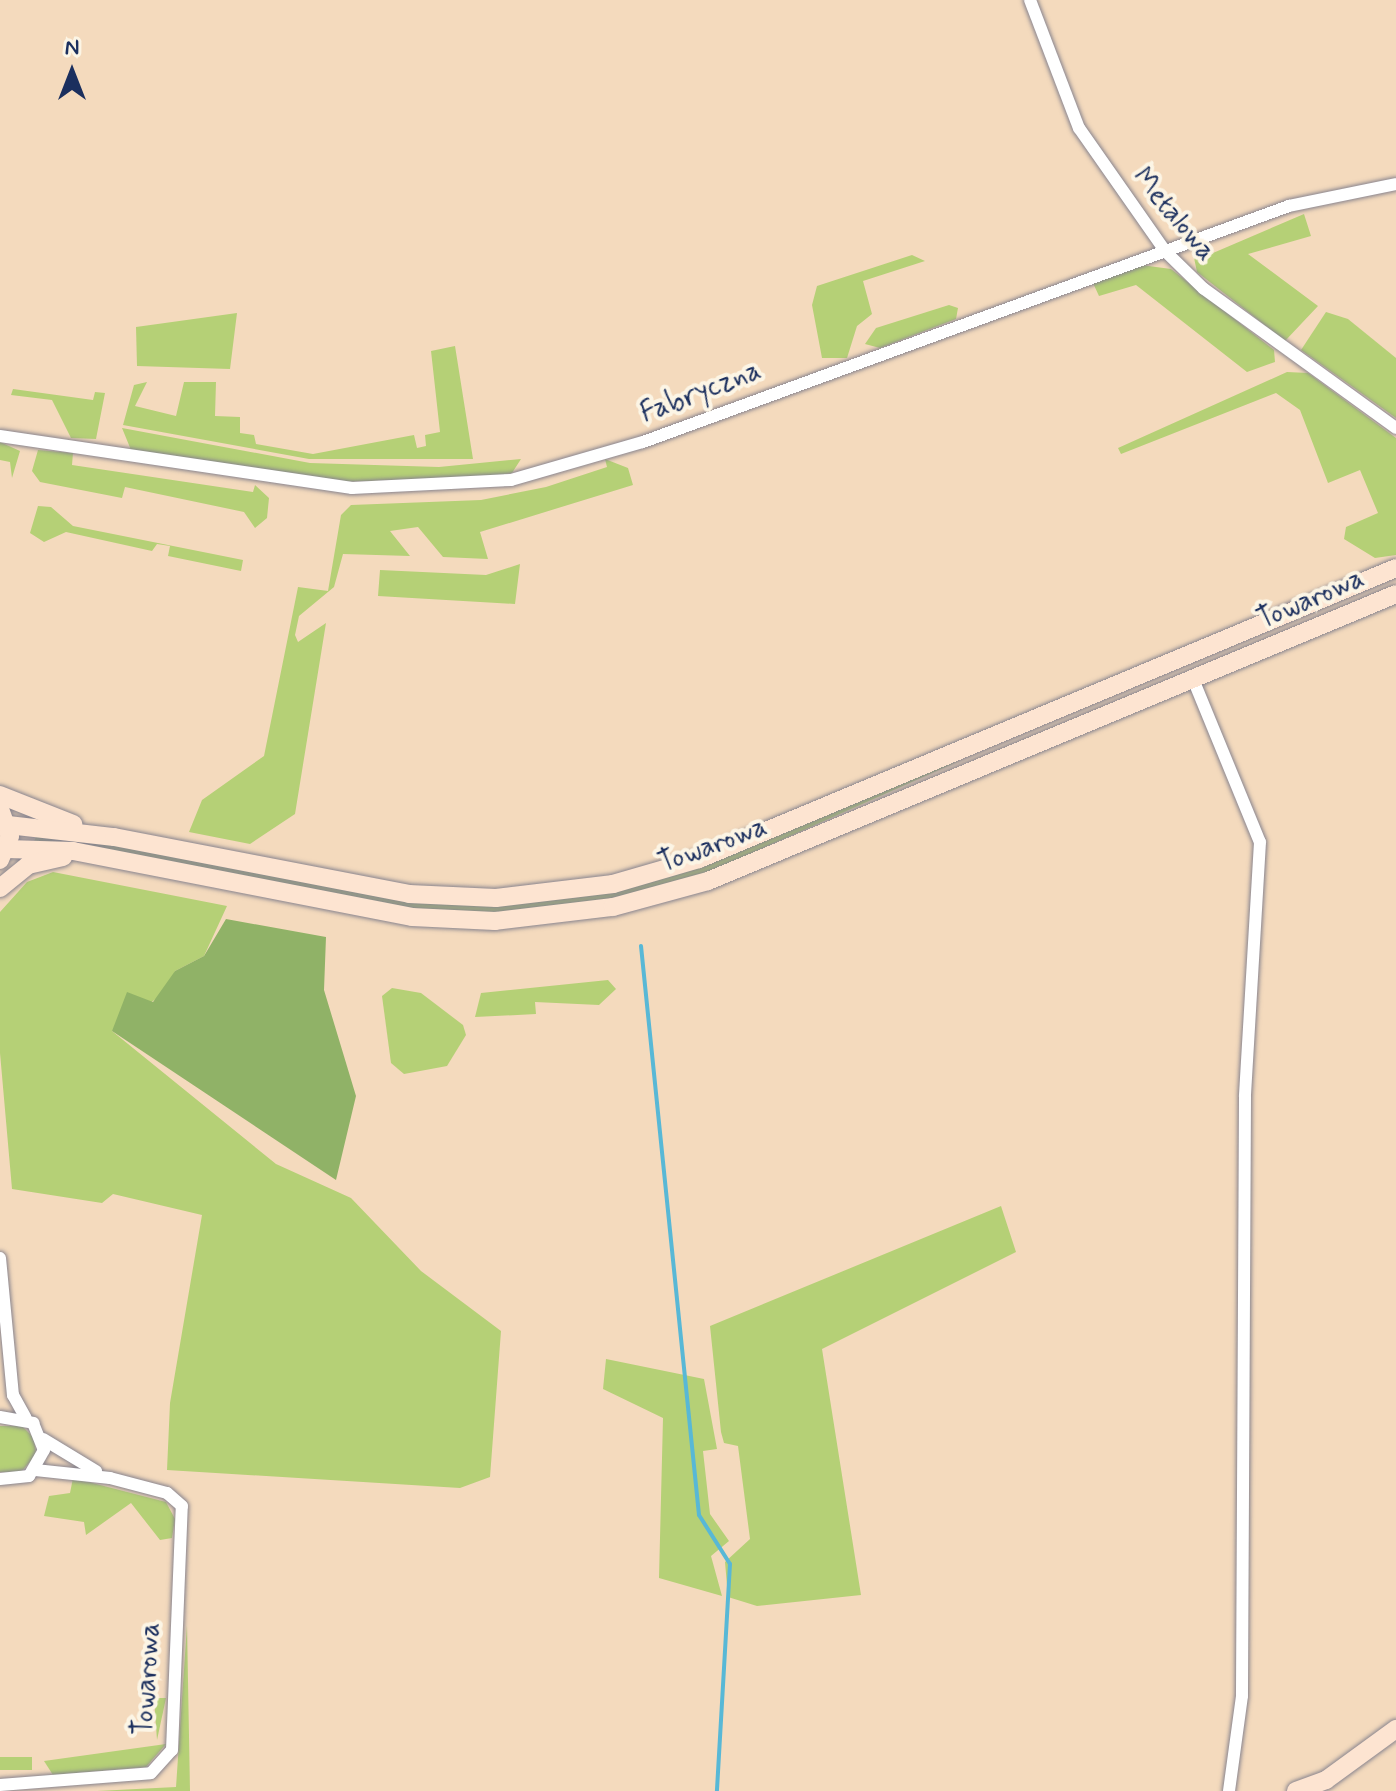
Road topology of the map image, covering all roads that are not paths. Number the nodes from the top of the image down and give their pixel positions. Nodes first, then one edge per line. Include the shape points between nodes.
1 (1030, 0) edge
2 (1396, 184) edge
3 (1165, 251) junction
4 (1396, 428) edge
5 (0, 436) edge
6 (1396, 568) edge
7 (1396, 594) edge
8 (1193, 679) junction
9 (981, 744) junction
10 (989, 764) junction
11 (0, 795) edge
12 (4, 817) edge
13 (114, 837) junction
14 (4, 854) edge
15 (94, 857) junction
16 (0, 888) edge
17 (0, 1258) edge
18 (0, 1417) edge
19 (26, 1418) junction
20 (43, 1439) junction
21 (35, 1470) junction
22 (110, 1478) junction
23 (0, 1479) edge
24 (1396, 1729) edge
25 (0, 1785) edge
26 (1229, 1791) edge
27 (1296, 1791) edge

1 - 3 street, Metalowa via 1079,128
2 - 3 street, Fabryczna via 1289,206
3 - 4 street, Metalowa via 1204,289
3 - 5 street, Fabryczna via 643,442 511,480 352,488
6 - 9 street, Towarowa
7 - 8 street, Towarowa
8 - 10 street, Towarowa
8 - 26 street via 1260,842 1245,1097 1242,1696
9 - 10 street
9 - 13 street, Towarowa via 677,867 539,895 382,890
10 - 15 street, Towarowa via 674,893 529,920 386,914
11 - 13 street
12 - 13 street, Towarowa
12 - 14 street
14 - 15 street, Towarowa
15 - 16 street via 39,860
17 - 19 street via 13,1395
18 - 19 street
19 - 20 street
20 - 21 street
20 - 22 street, Towarowa
21 - 22 street, Towarowa
21 - 23 street
22 - 25 street, Towarowa via 167,1493 182,1506 168,1761 151,1773
24 - 27 street via 1326,1780

